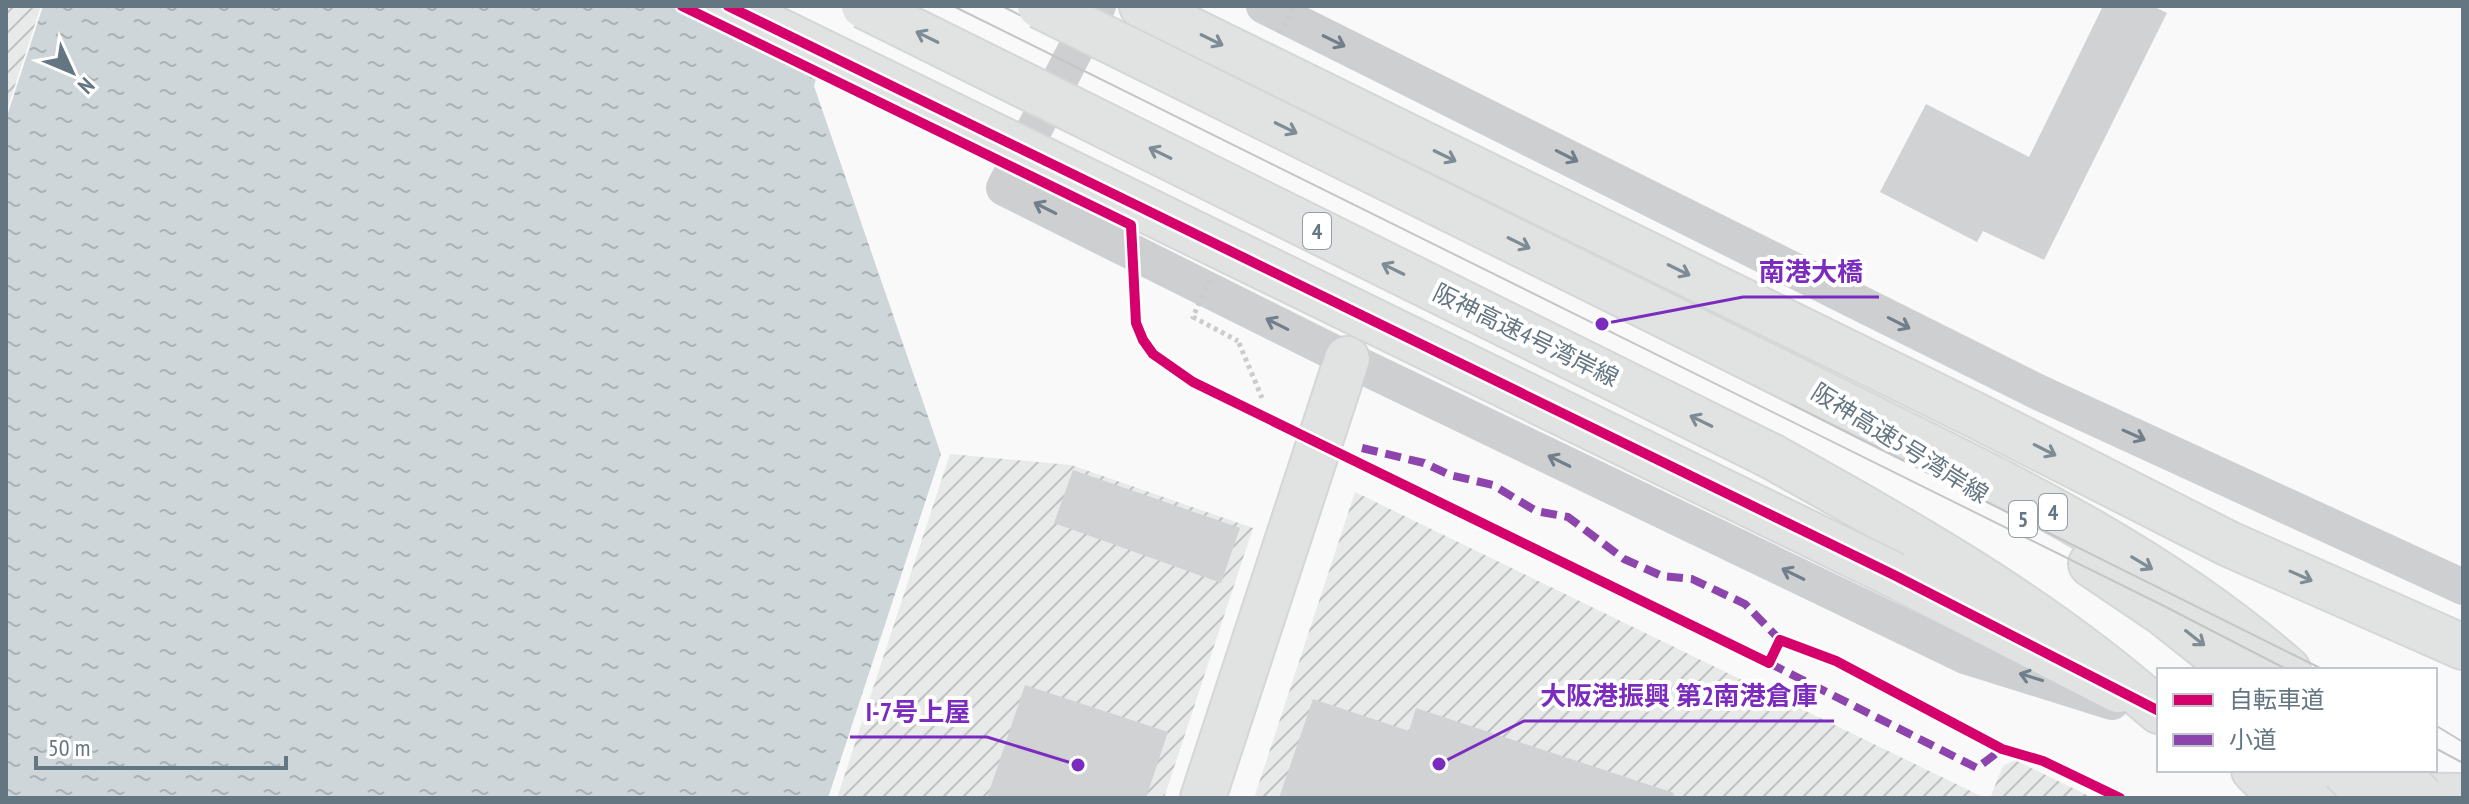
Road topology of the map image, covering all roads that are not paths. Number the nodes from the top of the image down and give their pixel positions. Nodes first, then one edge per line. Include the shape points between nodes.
1 (728, 6) edge
2 (864, 6) edge
3 (1040, 6) edge
4 (1098, 6) edge
5 (1142, 6) edge
6 (1271, 20) edge
7 (1347, 359) junction
8 (1801, 383) junction
9 (1771, 456) junction
10 (2463, 587) edge
11 (2463, 647) edge
12 (2232, 668) edge
13 (2286, 668) edge
14 (2157, 682) edge
15 (2157, 711) edge
16 (2157, 712) edge
17 (2157, 712) edge
18 (2225, 772) edge
19 (2259, 772) edge
20 (2345, 772) edge
21 (2396, 772) edge
22 (2294, 787) edge
23 (2463, 796) edge
24 (1203, 798) edge
25 (2251, 798) edge
26 (2371, 798) edge
27 (2422, 798) edge

1 - 16 main road, bridge via 1894,575
9 -> 2 main road, 阪神高速4号湾岸線 / 4, bridge
3 -> 8 main road, 4, bridge
7 -> 4 street via 1004,188
5 -> 11 main road via 2229,544
6 -> 10 street via 2038,392
17 -> 7 street via 1965,656
7 - 24 main road
8 -> 12 main road, 阪神高速5号湾岸線 / 5 via 2101,571
8 -> 13 main road, 4 via 2114,545 2213,609
9 - 14 main road, 5 via 2003,574
9 - 15 main road, 阪神高速4号湾岸線 / 4 via 2001,589 2099,660
18 - 25 main road
19 - 22 main road
20 - 26 main road, bridge
21 - 27 main road, bridge
22 - 23 main road via 2346,795

